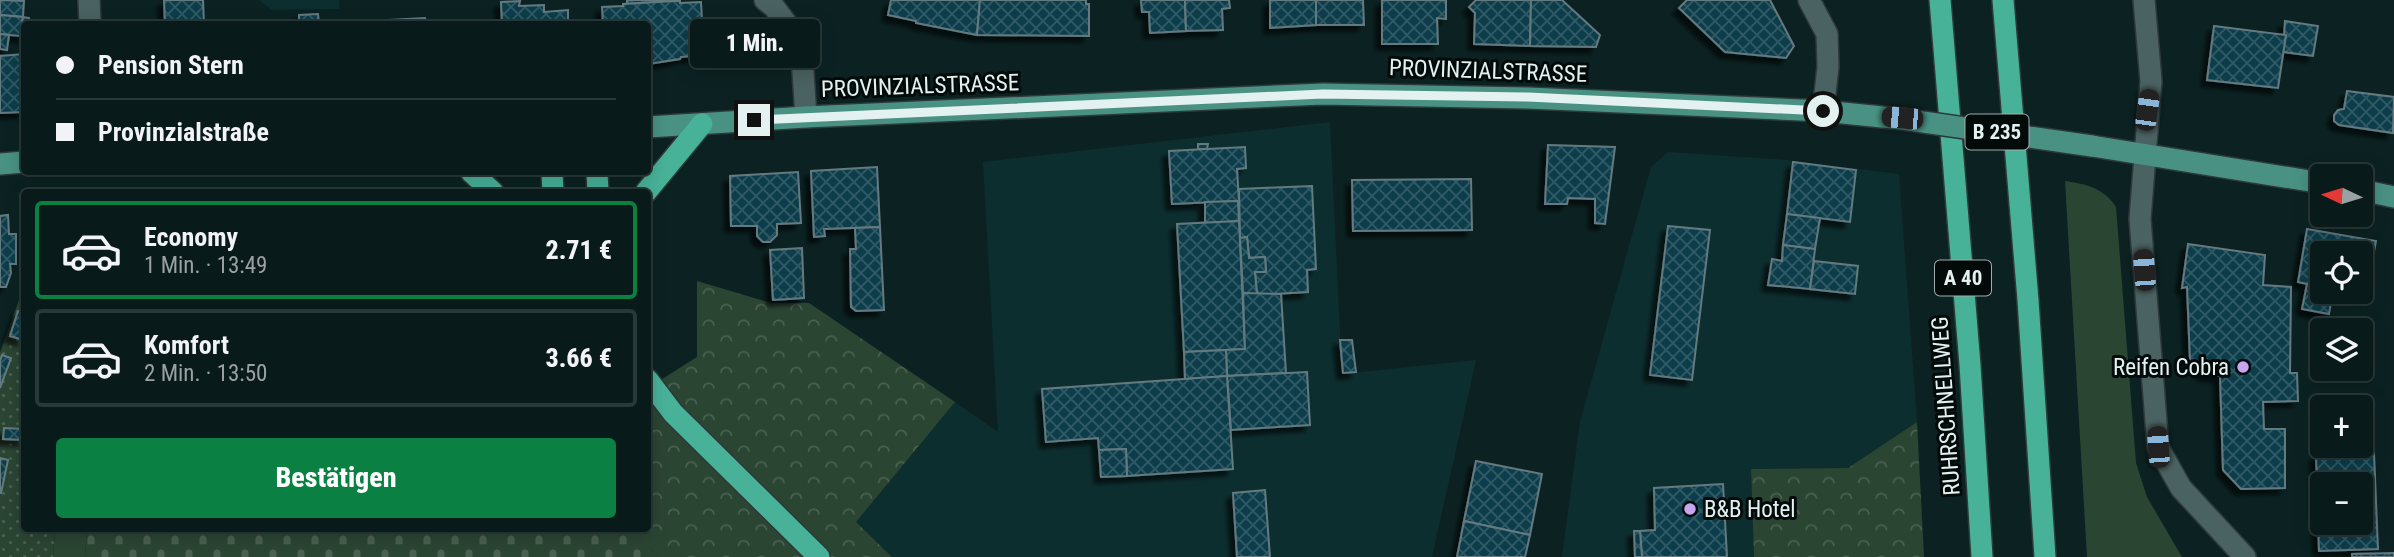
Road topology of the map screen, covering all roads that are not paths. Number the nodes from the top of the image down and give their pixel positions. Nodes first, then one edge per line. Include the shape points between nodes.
1 (89, 0) edge
2 (765, 0) edge
3 (1809, 0) edge
4 (1940, 0) edge
5 (2003, 0) edge
6 (2144, 0) edge
7 (90, 21) edge
8 (1823, 111) junction
9 (806, 117) junction
10 (702, 124) junction
11 (651, 127) edge
12 (2143, 154) junction
13 (21, 162) edge
14 (0, 164) edge
15 (474, 175) edge
16 (2310, 181) edge
17 (490, 189) edge
18 (648, 189) edge
19 (2373, 189) edge
20 (2394, 190) edge
21 (2373, 192) edge
22 (2394, 197) edge
23 (651, 384) edge
24 (819, 557) edge
25 (1982, 557) edge
26 (2045, 557) edge
27 (2245, 557) edge

1 - 7 street
2 - 9 street via 801,43
3 - 8 street via 1827,34
4 - 25 highway, RUHRSCHNELLWEG / A 40
5 - 26 highway, A 40
6 - 12 street via 2151,81
8 - 9 main road, PROVINZIALSTRASSE / B 235 via 1528,97 1323,94
8 - 12 main road, PROVINZIALSTRASSE / B 235, bridge via 1902,118
9 - 10 main road, PROVINZIALSTRASSE / B 235
10 - 11 main road, PROVINZIALSTRASSE / B 235
10 - 18 highway
12 - 16 main road, PROVINZIALSTRASSE / B 235
12 - 27 street via 2140,219 2158,447 2181,488
13 - 14 main road
15 - 17 highway
19 - 20 main road
21 - 22 main road
23 - 24 highway via 673,413

